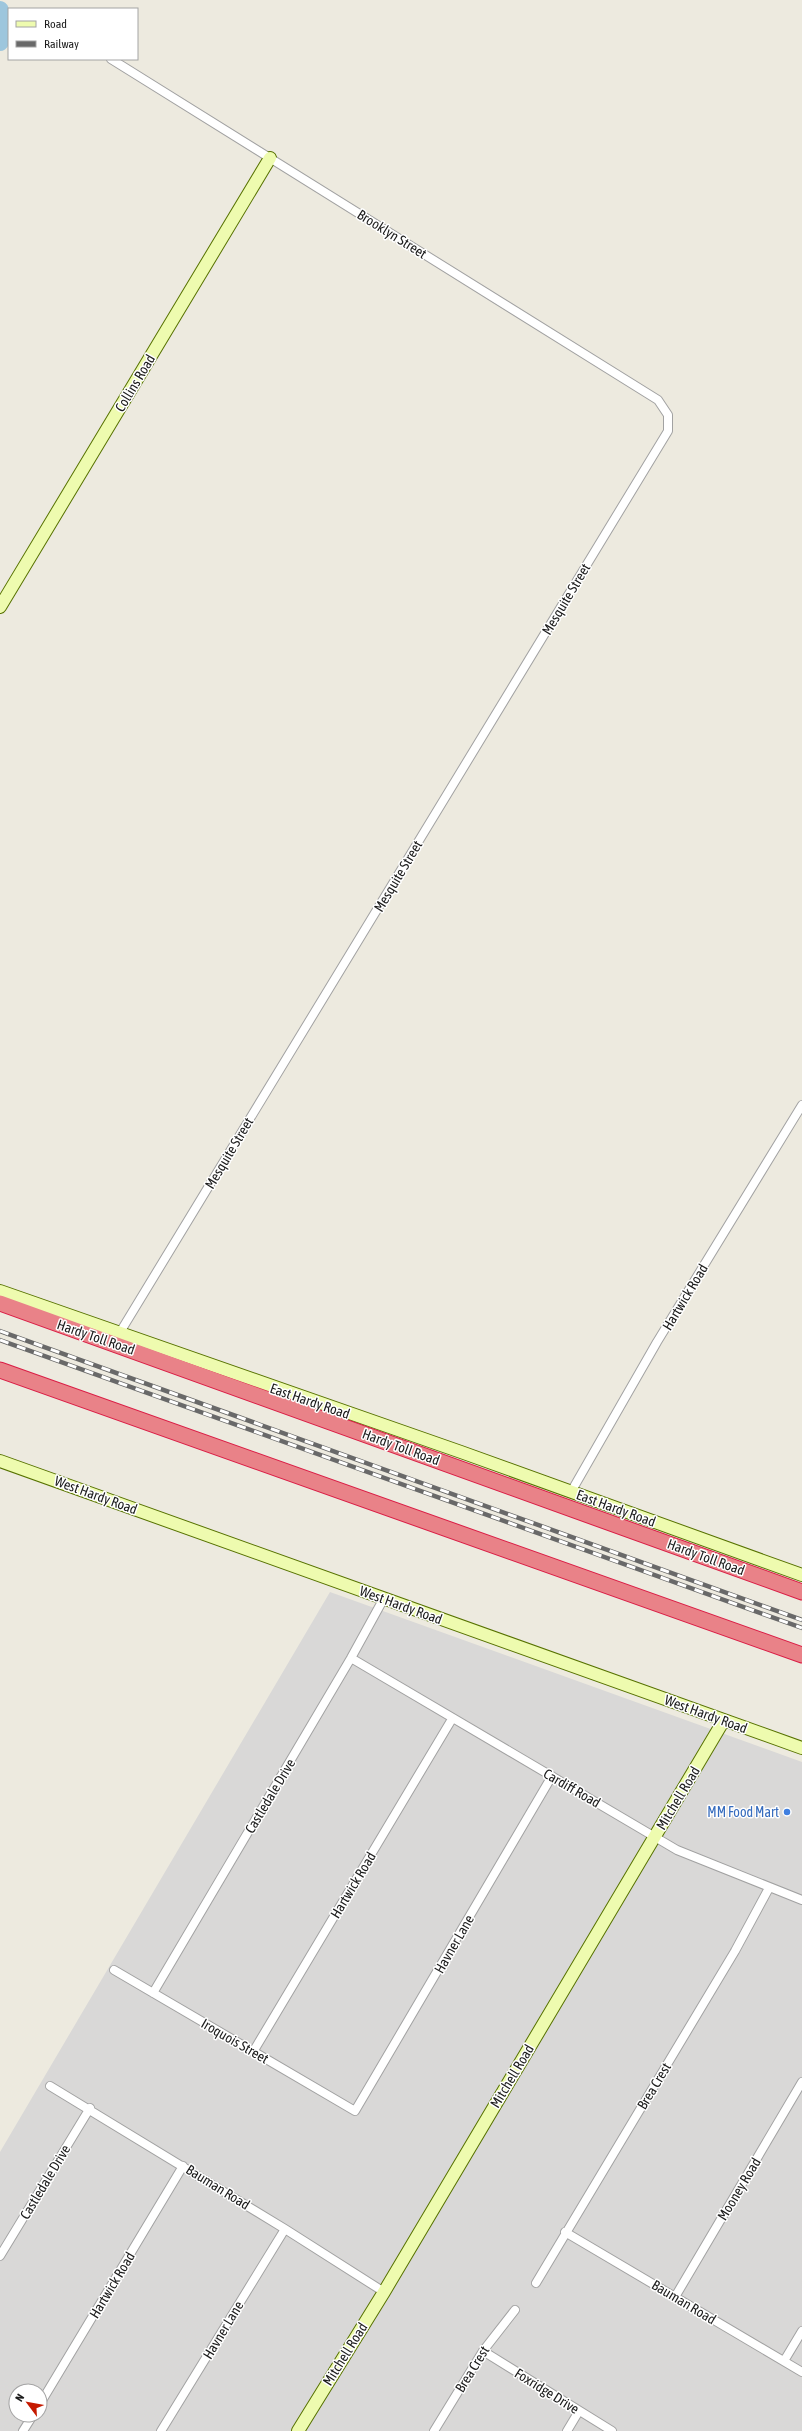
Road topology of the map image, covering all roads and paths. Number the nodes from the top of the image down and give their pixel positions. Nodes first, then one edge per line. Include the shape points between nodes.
1 (113, 60) edge
2 (270, 158) junction
3 (668, 415) joint
4 (0, 607) edge
5 (802, 1105) edge
6 (0, 1291) edge
7 (0, 1303) edge
8 (119, 1334) junction
9 (0, 1370) edge
10 (0, 1461) edge
11 (571, 1492) junction
12 (801, 1572) edge
13 (802, 1592) edge
14 (384, 1598) junction
15 (802, 1655) edge
16 (351, 1658) junction
17 (452, 1719) junction
18 (724, 1720) junction
19 (802, 1748) edge
20 (552, 1776) junction
21 (655, 1837) junction
22 (769, 1888) junction
23 (802, 1900) edge
24 (114, 1970) dead end
25 (153, 1993) junction
26 (253, 2052) junction
27 (802, 2082) edge
28 (50, 2086) dead end
29 (90, 2108) junction
30 (355, 2111) joint
31 (183, 2166) junction
32 (284, 2229) junction
33 (565, 2232) junction
34 (0, 2256) edge
35 (536, 2283) dead end
36 (384, 2292) junction
37 (675, 2297) junction
38 (515, 2310) dead end
39 (802, 2331) edge
40 (483, 2351) junction
41 (784, 2361) junction
42 (802, 2372) edge
43 (48, 2391) edge
44 (579, 2411) junction
45 (161, 2431) edge
46 (298, 2431) edge
47 (434, 2431) edge
48 (567, 2431) edge
49 (612, 2431) edge

1 - 2 street, Brooklyn Street
2 - 3 street, Brooklyn Street via 658,400
2 - 4 main road, Collins Road
3 - 8 street, Mesquite Street via 668,431
5 - 11 street, Hartwick Road via 658,1342
6 - 8 main road, East Hardy Road
7 - 13 highway, Hardy Toll Road
8 - 11 main road, East Hardy Road
9 - 15 highway
10 - 14 main road, West Hardy Road
11 - 12 main road, East Hardy Road
14 - 16 street, Castledale Drive
14 - 18 main road, West Hardy Road
16 - 17 street, Cardiff Road
16 - 25 street, Castledale Drive
17 - 20 street, Cardiff Road
17 - 26 street, Hartwick Road
18 - 19 main road, West Hardy Road
18 - 21 main road, Mitchell Road
20 - 21 street, Cardiff Road
20 - 30 street, Havner Lane
21 - 22 street, Cardiff Road via 677,1850
21 - 36 main road, Mitchell Road
22 - 23 street, Cardiff Road
22 - 33 street, Brea Crest via 735,1951
24 - 25 street, Iroquois Street
25 - 26 street, Iroquois Street
26 - 30 street, Iroquois Street
27 - 37 street, Mooney Road
28 - 29 street, Bauman Road
29 - 31 street, Bauman Road
29 - 34 street, Castledale Drive
31 - 32 street, Bauman Road
31 - 43 street, Hartwick Road
32 - 36 street, Bauman Road
32 - 45 street, Havner Lane
33 - 35 street, Brea Crest
33 - 37 street, Bauman Road
36 - 46 main road, Mitchell Road
37 - 41 street, Bauman Road
38 - 40 street, Brea Crest
39 - 41 street
40 - 44 street, Foxridge Drive
40 - 47 street, Brea Crest
41 - 42 street, Bauman Road
44 - 48 street
44 - 49 street, Foxridge Drive

